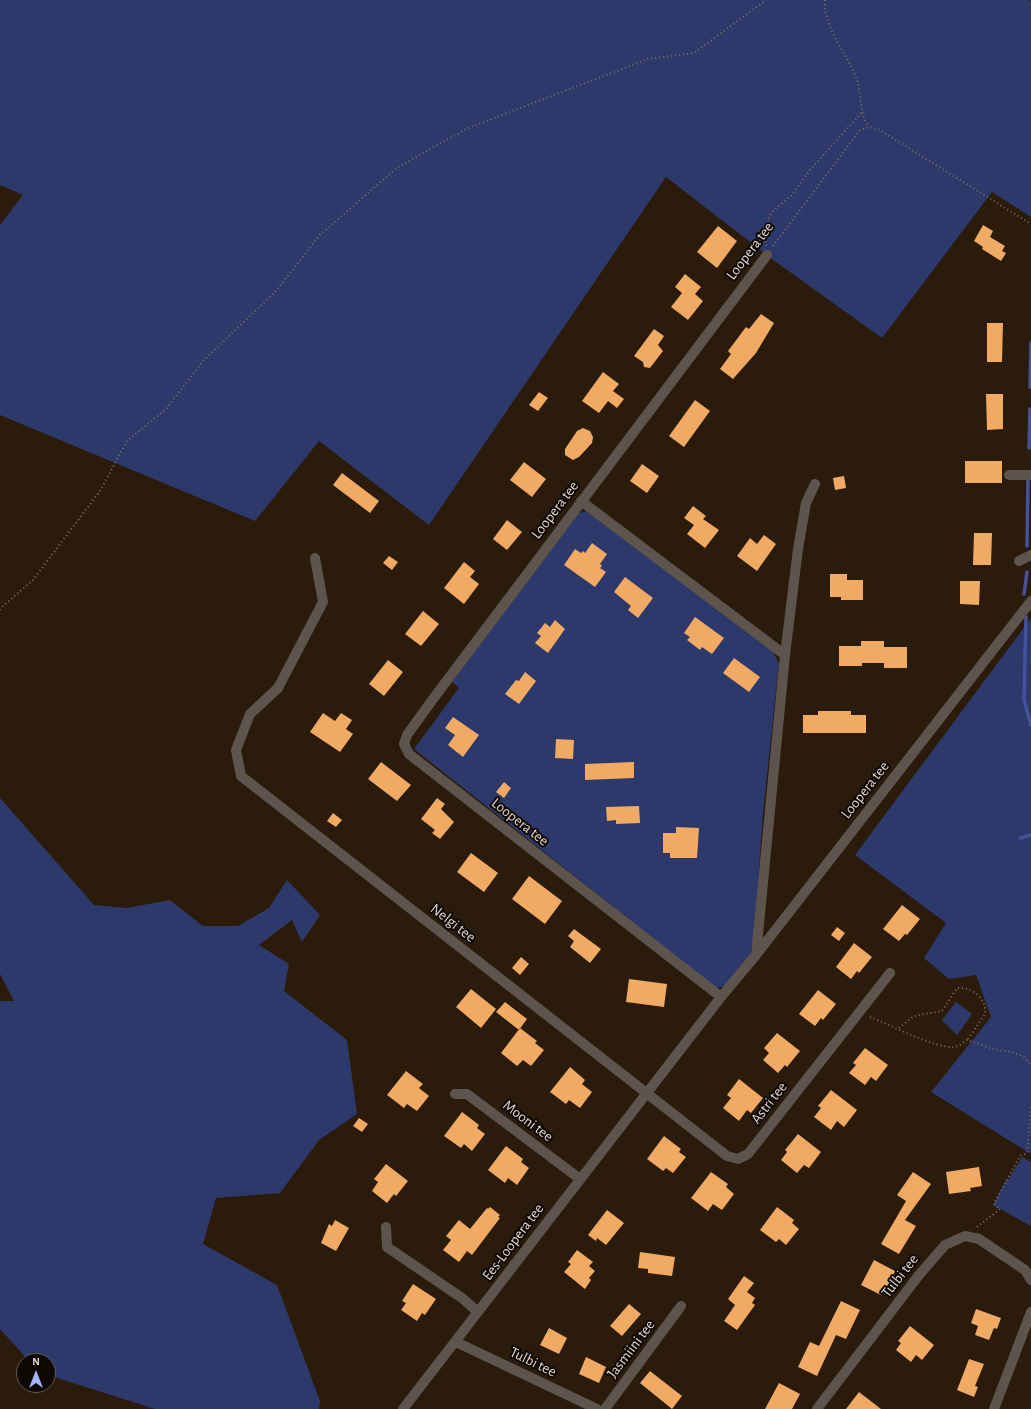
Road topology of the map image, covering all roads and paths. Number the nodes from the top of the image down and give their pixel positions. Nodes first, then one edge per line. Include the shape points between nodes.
1 (766, 0) edge
2 (825, 0) edge
3 (863, 111) junction
4 (869, 127) junction
5 (1031, 224) edge
6 (767, 255) junction
7 (1009, 475) dead end
8 (1031, 475) edge
9 (815, 484) dead end
10 (581, 501) junction
11 (1031, 555) edge
12 (315, 558) dead end
13 (1019, 561) dead end
14 (1031, 600) edge
15 (0, 610) edge
16 (785, 655) junction
17 (756, 955) junction
18 (890, 973) dead end
19 (721, 997) junction
20 (859, 1013) junction
21 (899, 1028) junction
22 (968, 1040) junction
23 (1031, 1066) edge
24 (647, 1093) junction
25 (455, 1094) dead end
26 (1031, 1107) edge
27 (580, 1179) junction
28 (386, 1227) dead end
29 (968, 1237) junction
30 (1031, 1280) edge
31 (681, 1306) dead end
32 (478, 1312) junction
33 (1031, 1312) edge
34 (456, 1342) junction
35 (403, 1409) edge
36 (597, 1409) edge
37 (605, 1409) edge
38 (817, 1409) edge
39 (994, 1409) edge

1 - 15 path via 694,53 648,59 468,128 398,168 320,235 275,292 204,360 166,409 127,441 100,491 33,580
2 - 3 path via 826,14 842,51 852,66
3 - 4 path via 864,120
3 - 6 path via 810,170 801,186 769,217
4 - 5 path via 878,129
4 - 6 path, Loopera tee via 860,130
6 - 10 street, Loopera tee
7 - 8 street
9 - 16 street via 806,503
10 - 16 street
10 - 19 street, Loopera tee via 407,734 404,744 409,754
11 - 13 street
12 - 24 street, Nelgi tee via 323,602 278,688 250,714 236,750 241,776
14 - 17 street, Loopera tee
16 - 17 street
17 - 19 street, Loopera tee
18 - 20 street, Astri tee
19 - 24 street, Loopera tee
20 - 21 path
20 - 24 street, Astri tee via 748,1154 738,1159 727,1156
21 - 22 path via 936,1045 948,1047 960,1045
21 - 22 path via 914,1016 942,1011 957,988 968,989 979,996 986,1009
22 - 23 path via 1015,1053 1025,1058
24 - 27 street, Ees-Loopera tee
25 - 27 street, Mooni tee via 467,1094
26 - 29 path via 1027,1154 1020,1156 994,1204 1000,1209
27 - 32 street, Ees-Loopera tee
28 - 32 street via 387,1247 462,1298
29 - 30 street via 979,1239 1026,1270
29 - 38 street, Tulbi tee via 945,1245 914,1281
31 - 37 street, Jasmiini tee
32 - 34 street, Ees-Loopera tee
33 - 39 street
34 - 35 street, Ees-Loopera tee
34 - 36 street, Tulbi tee

